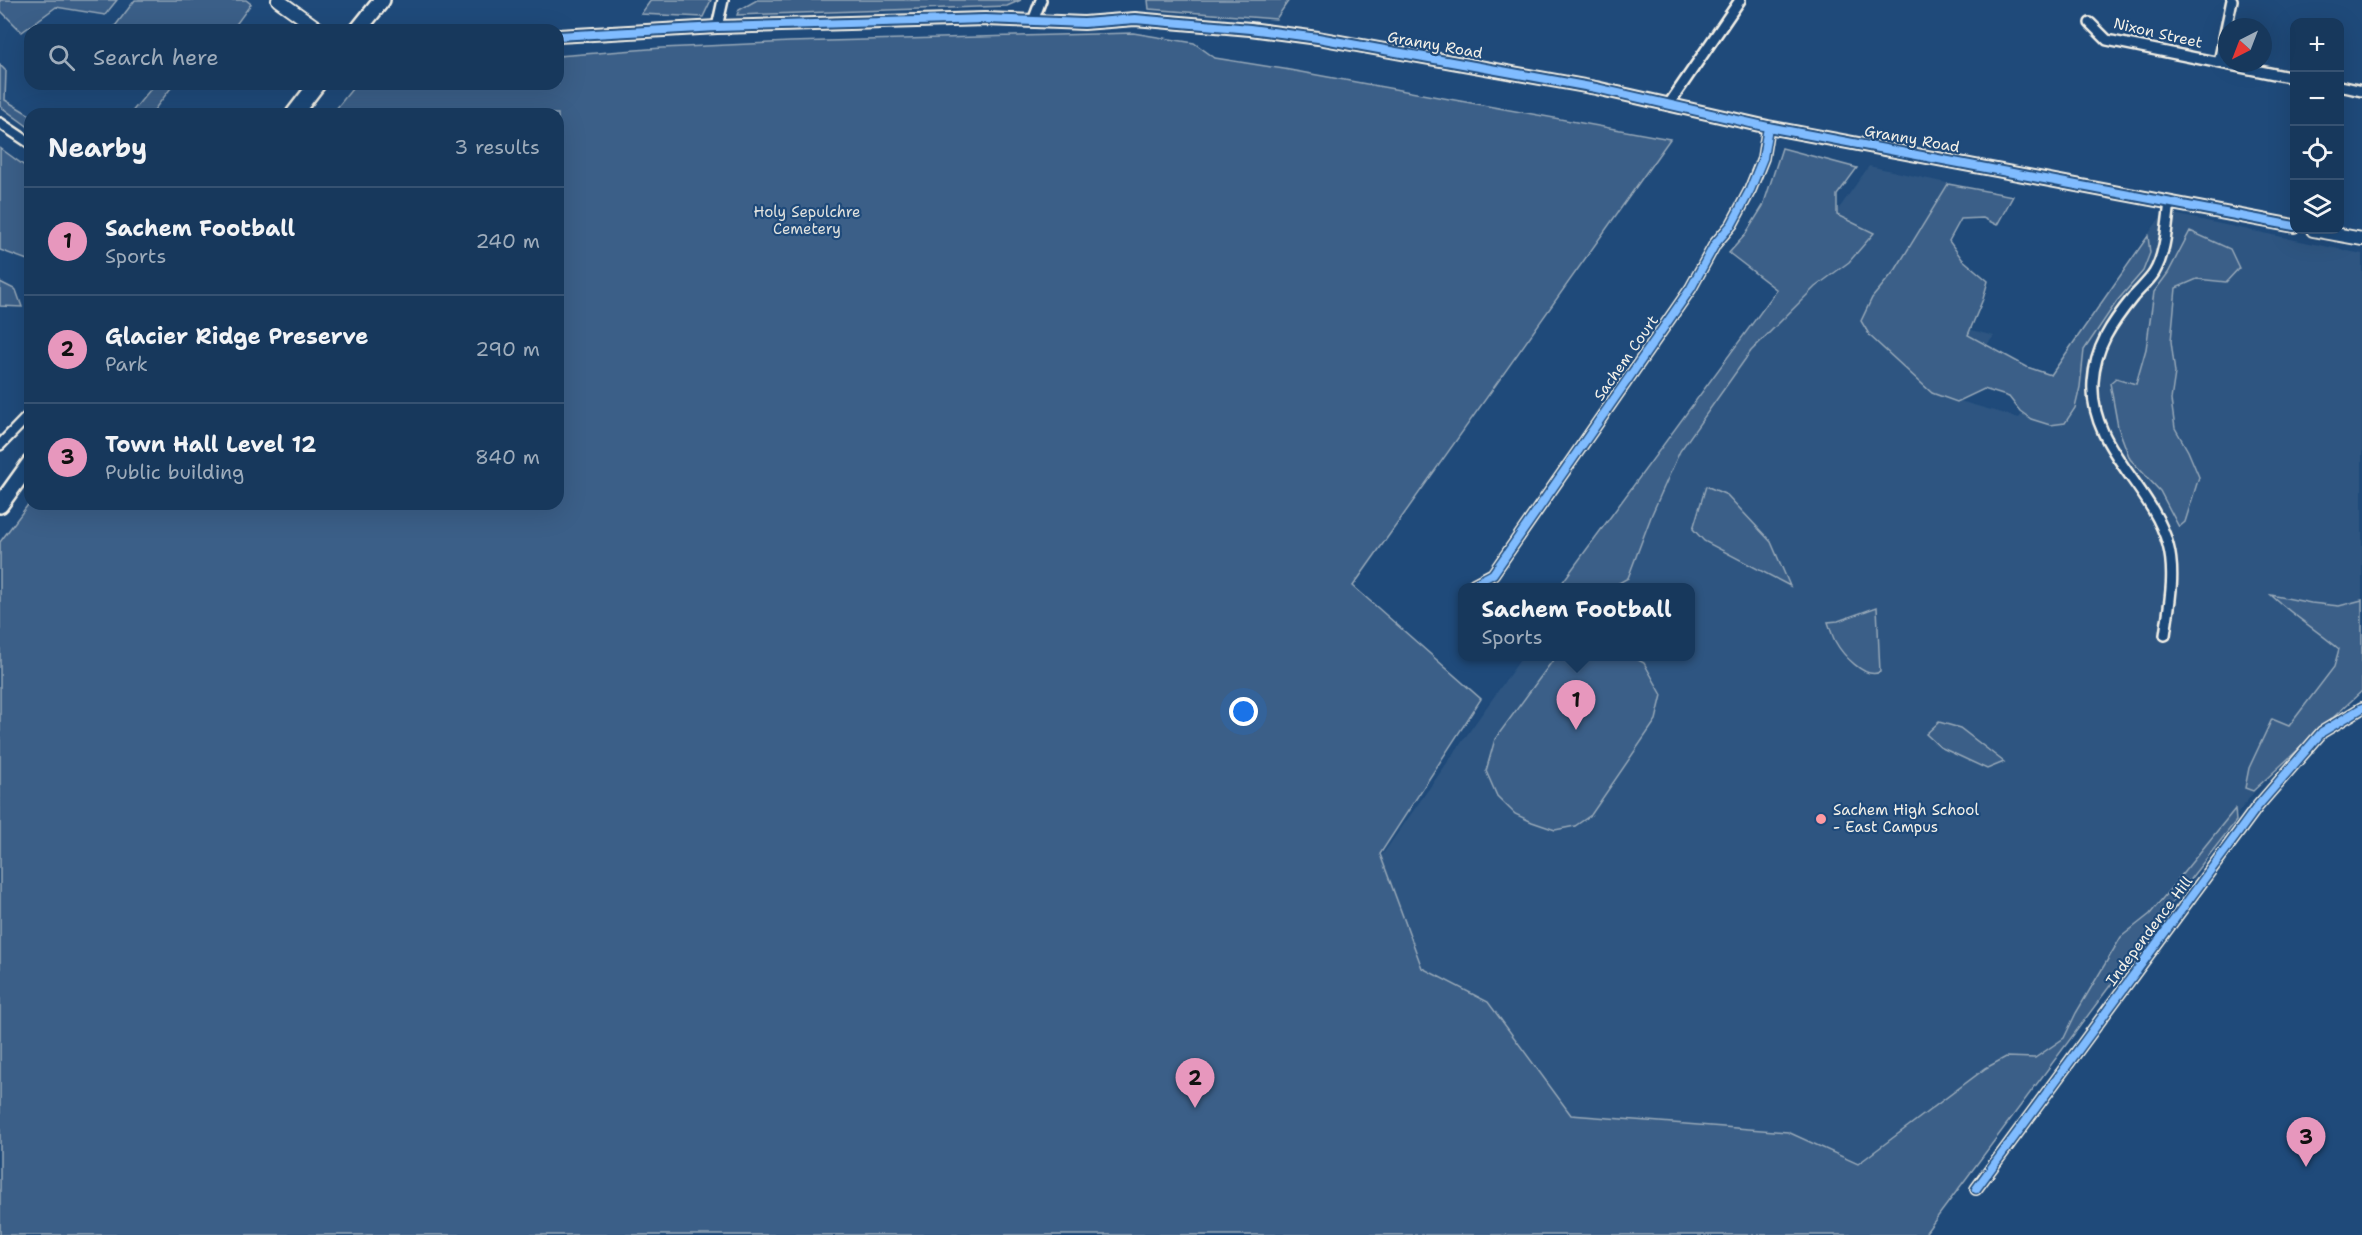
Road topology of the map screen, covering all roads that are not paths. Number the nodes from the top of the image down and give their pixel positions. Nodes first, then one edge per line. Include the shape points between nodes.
1 (278, 0) edge
2 (382, 0) edge
3 (723, 0) edge
4 (1041, 0) edge
5 (1740, 0) edge
6 (2232, 0) edge
7 (2228, 18) edge
8 (1033, 21) junction
9 (2090, 23) dead end
10 (312, 24) edge
11 (363, 24) edge
12 (717, 27) junction
13 (564, 36) edge
14 (2218, 62) edge
15 (2266, 72) edge
16 (2290, 77) edge
17 (2344, 86) edge
18 (2362, 88) edge
19 (312, 90) edge
20 (1669, 104) junction
21 (299, 108) edge
22 (0, 123) edge
23 (1768, 127) junction
24 (24, 139) edge
25 (2170, 202) junction
26 (2290, 225) edge
27 (2335, 234) edge
28 (2362, 239) edge
29 (24, 420) edge
30 (0, 445) edge
31 (24, 471) edge
32 (0, 504) edge
33 (1476, 583) edge
34 (2165, 635) dead end
35 (2362, 708) edge
36 (1976, 1189) dead end

1 - 10 street
2 - 11 main road
3 - 12 street
4 - 8 street
5 - 20 street
6 - 7 street
8 - 12 street, Granny Road
8 - 20 street, Granny Road via 1136,19 1307,37
9 - 14 street, Nixon Street via 2107,40
12 - 13 street, Granny Road
15 - 16 street, Nixon Street
17 - 18 street
19 - 21 main road
20 - 23 street, Granny Road
22 - 24 street
23 - 25 street, Granny Road
23 - 33 street, Sachem Court via 1763,158 1732,224 1493,574
25 - 26 street, Granny Road
25 - 34 street via 2155,272 2102,340 2093,382 2097,419 2113,453 2148,501 2168,544 2172,589
27 - 28 street
29 - 30 street
31 - 32 main road
35 - 36 street, Independence Hill via 2322,732 2257,807

